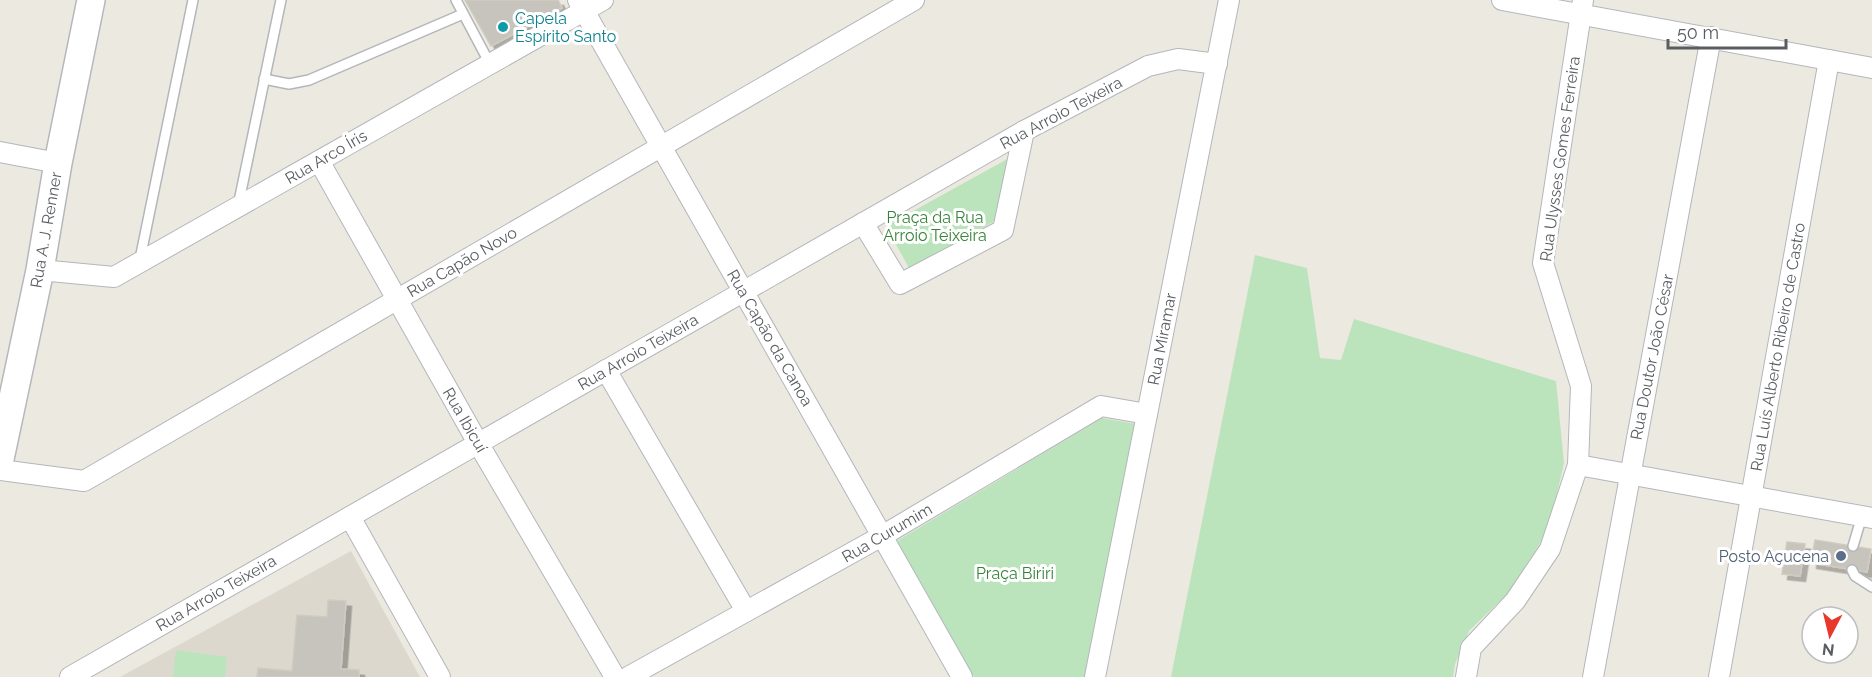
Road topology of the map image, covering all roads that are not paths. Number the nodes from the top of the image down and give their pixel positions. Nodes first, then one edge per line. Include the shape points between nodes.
1 (92, 0) edge
2 (193, 0) edge
3 (281, 0) edge
4 (456, 0) edge
5 (603, 0) edge
6 (914, 0) edge
7 (1228, 0) edge
8 (1502, 0) edge
9 (581, 5) edge
10 (1582, 7) edge
11 (463, 14) junction
12 (1711, 37) junction
13 (1829, 60) junction
14 (1217, 63) junction
15 (490, 64) junction
16 (1872, 68) edge
17 (264, 79) junction
18 (1024, 131) junction
19 (661, 147) junction
20 (0, 152) edge
21 (319, 161) junction
22 (58, 163) junction
23 (237, 208) junction
24 (863, 223) junction
25 (140, 263) junction
26 (40, 270) junction
27 (743, 292) junction
28 (397, 300) junction
29 (606, 370) junction
30 (1147, 414) junction
31 (478, 444) junction
32 (0, 459) edge
33 (1578, 465) junction
34 (0, 470) edge
35 (1630, 474) junction
36 (1751, 496) junction
37 (350, 517) junction
38 (1867, 517) edge
39 (882, 536) junction
40 (1853, 546) dead end
41 (1852, 570) dead end
42 (1872, 587) edge
43 (746, 611) junction
44 (953, 674) edge
45 (70, 677) edge
46 (440, 677) edge
47 (615, 677) edge
48 (628, 677) edge
49 (1095, 677) edge
50 (1466, 677) edge
51 (1593, 677) edge
52 (1719, 677) edge

1 - 22 street, Rua A. J. Renner
2 - 25 lane
3 - 17 lane
4 - 11 lane
5 - 9 street, Rua Arco Íris
6 - 19 street, Rua Capão Novo
7 - 14 street, Rua Miramar
8 - 10 street
9 - 15 street, Rua Arco Íris
9 - 19 street, Rua Capão da Canoa
10 - 12 street
10 - 33 street, Rua Ulysses Gomes Ferreira via 1543,262 1581,386
11 - 15 lane
11 - 17 lane via 309,80 289,84
12 - 13 street
12 - 35 street, Rua Doutor João César
13 - 16 street
13 - 36 street, Rua Luís Alberto Ribeiro de Castro
14 - 18 street, Rua Arroio Teixeira via 1178,59 1148,66
14 - 30 street, Rua Miramar
15 - 21 street, Rua Arco Íris
17 - 23 lane
18 - 24 street, Rua Arroio Teixeira
18 - 24 street via 1004,230 900,284
19 - 27 street, Rua Capão da Canoa
19 - 28 street, Rua Capão Novo
20 - 22 street
21 - 23 street, Rua Arco Íris
21 - 28 street, Rua Ibicuí
22 - 26 street, Rua A. J. Renner
23 - 25 street, Rua Arco Íris
24 - 27 street, Rua Arroio Teixeira
25 - 26 street, Rua Arco Íris via 114,277
26 - 32 street, Rua A. J. Renner
27 - 29 street, Rua Arroio Teixeira
27 - 39 street, Rua Capão da Canoa
28 - 31 street, Rua Ibicuí
28 - 34 street, Rua Capão Novo via 84,481
29 - 31 street, Rua Arroio Teixeira
29 - 43 street
30 - 39 street, Rua Curumim via 1101,406
30 - 49 street, Rua Miramar
31 - 37 street, Rua Arroio Teixeira
31 - 47 street, Rua Ibicuí
33 - 35 street
33 - 50 street, Rua Ulysses Gomes Ferreira via 1550,549 1515,601 1471,648
35 - 36 street
35 - 51 street, Rua Doutor João César
36 - 38 street
36 - 52 street, Rua Luís Alberto Ribeiro de Castro
37 - 45 street, Rua Arroio Teixeira
37 - 46 street
38 - 40 lane
39 - 43 street, Rua Curumim
39 - 44 street, Rua Capão da Canoa
41 - 42 lane
43 - 48 street, Rua Curumim

